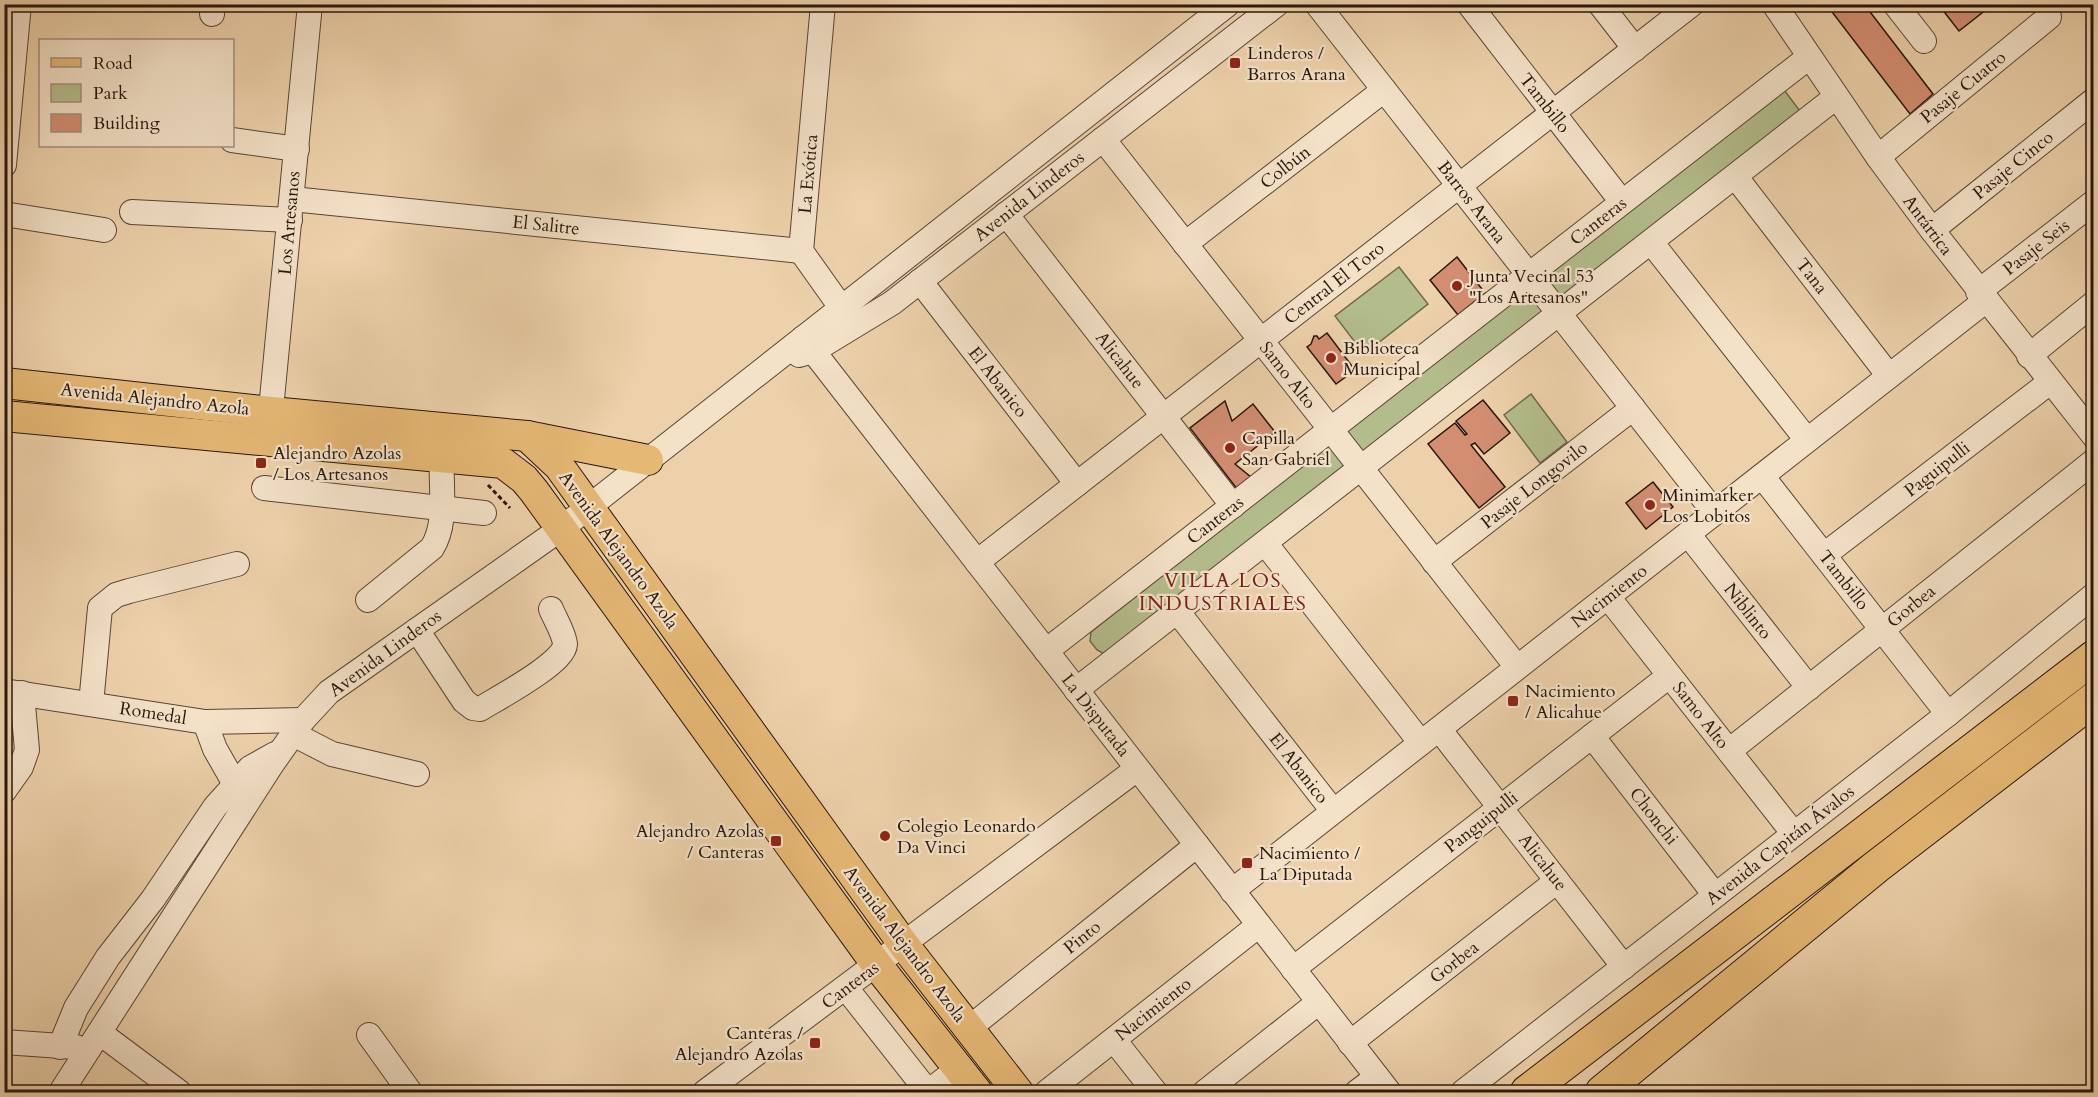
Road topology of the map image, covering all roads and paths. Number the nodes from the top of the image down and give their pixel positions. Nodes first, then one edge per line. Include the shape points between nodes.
1 (20, 4) edge
2 (310, 4) edge
3 (823, 4) edge
4 (1228, 4) edge
5 (1317, 4) edge
6 (1468, 4) edge
7 (1600, 4) edge
8 (1692, 4) edge
9 (1774, 4) edge
10 (1896, 4) edge
11 (1271, 6) edge
12 (2049, 17) dead end
13 (1924, 41) dead end
14 (1635, 49) junction
15 (1809, 57) junction
16 (1384, 90) junction
17 (1836, 97) junction
18 (2094, 100) edge
19 (1553, 113) junction
20 (1103, 139) junction
21 (234, 140) edge
22 (297, 149) junction
23 (1878, 157) junction
24 (4, 165) edge
25 (1735, 176) junction
26 (1460, 185) junction
27 (1622, 202) junction
28 (2094, 202) edge
29 (291, 209) junction
30 (132, 212) dead end
31 (4, 214) edge
32 (1006, 214) junction
33 (104, 230) dead end
34 (1932, 230) junction
35 (1651, 242) junction
36 (1185, 244) junction
37 (801, 251) junction
38 (1529, 275) junction
39 (920, 281) junction
40 (1982, 297) junction
41 (2094, 303) edge
42 (1559, 313) junction
43 (848, 317) junction
44 (1261, 340) junction
45 (808, 344) junction
46 (2029, 356) junction
47 (1889, 376) junction
48 (2050, 382) junction
49 (4, 383) edge
50 (1633, 408) junction
51 (271, 412) junction
52 (4, 416) edge
53 (1163, 416) junction
54 (1331, 430) junction
55 (2092, 432) edge
56 (527, 436) junction
57 (1807, 440) junction
58 (268, 441) junction
59 (442, 457) junction
60 (648, 460) junction
61 (2094, 461) edge
62 (1361, 468) junction
63 (1762, 476) junction
64 (1077, 484) junction
65 (264, 488) dead end
66 (1233, 506) junction
67 (441, 507) junction
68 (588, 507) junction
69 (484, 513) dead end
70 (1715, 513) junction
71 (562, 528) junction
72 (1688, 534) junction
73 (1265, 543) junction
74 (1824, 555) junction
75 (977, 562) junction
76 (1434, 562) junction
77 (237, 564) dead end
78 (2094, 595) edge
79 (1608, 597) junction
80 (368, 600) dead end
81 (551, 609) dead end
82 (1177, 611) junction
83 (1882, 629) junction
84 (417, 630) junction
85 (1046, 651) junction
86 (2094, 657) edge
87 (1517, 668) junction
88 (1670, 676) junction
89 (1809, 688) junction
90 (1077, 690) junction
91 (13, 692) edge
92 (2094, 699) edge
93 (91, 704) junction
94 (1948, 714) junction
95 (205, 722) junction
96 (293, 735) junction
97 (1430, 736) junction
98 (1592, 736) junction
99 (1729, 751) junction
100 (1137, 769) junction
101 (417, 774) dead end
102 (235, 784) junction
103 (4, 791) edge
104 (1500, 807) junction
105 (1333, 811) junction
106 (1794, 834) junction
107 (1197, 845) junction
108 (1557, 880) junction
109 (1232, 891) junction
110 (1715, 895) junction
111 (1259, 925) junction
112 (904, 945) junction
113 (877, 965) junction
114 (1624, 967) junction
115 (1293, 969) junction
116 (846, 988) junction
117 (1318, 1002) junction
118 (968, 1029) junction
119 (369, 1035) dead end
120 (95, 1040) junction
121 (1114, 1040) junction
122 (4, 1042) edge
123 (1350, 1043) junction
124 (60, 1047) junction
125 (958, 1069) junction
126 (1383, 1085) edge
127 (61, 1092) edge
128 (179, 1092) edge
129 (410, 1092) edge
130 (705, 1092) edge
131 (928, 1092) edge
132 (977, 1092) edge
133 (1018, 1092) edge
134 (1047, 1092) edge
135 (1155, 1092) edge
136 (1205, 1092) edge
137 (1357, 1092) edge
138 (1463, 1092) edge
139 (1527, 1092) edge
140 (1602, 1092) edge

1 - 24 street
2 - 22 street, Los Artesanos
3 - 37 street, La Exótica
4 - 43 street, Avenida Linderos
5 - 16 street, Barros Arana
6 - 19 street, Tambillo
7 - 14 street
8 - 14 street, Central El Toro
9 - 15 street, Antártica
10 - 13 street
11 - 20 street, Avenida Linderos
12 - 23 street, Pasaje Cuatro
14 - 19 street, Central El Toro
15 - 17 street, Antártica
15 - 27 street, Canteras
16 - 26 street, Barros Arana
16 - 36 street, Colbún
17 - 23 street, Antártica
17 - 25 street
18 - 34 street, Pasaje Cinco
19 - 26 street, Central El Toro
19 - 27 street, Tambillo
20 - 32 street, Avenida Linderos
20 - 36 street, Samo Alto
21 - 22 street
22 - 29 street, Los Artesanos
23 - 34 street, Antártica
25 - 35 street
25 - 47 street, Tana
26 - 38 street, Barros Arana
26 - 44 street, Central El Toro
27 - 38 street, Canteras
28 - 40 street, Pasaje Seis
29 - 30 street, El Salitre
29 - 37 street, El Salitre
29 - 51 street, Los Artesanos
31 - 33 street
32 - 39 street, Avenida Linderos
32 - 53 street, Alicahue
34 - 40 street, Antártica
35 - 42 street
35 - 57 street
36 - 44 street, Samo Alto
37 - 43 street
38 - 42 street, Barros Arana
38 - 54 street, Canteras
39 - 43 street, Avenida Linderos via 892,303
39 - 64 street, El Abanico
40 - 46 street, Antártica
40 - 47 street, Nacimiento
41 - 46 street
42 - 50 street, Barros Arana
42 - 62 street
43 - 45 street, Avenida Linderos
44 - 53 street, Central El Toro
44 - 54 street, Samo Alto
45 - 60 street, Avenida Linderos via 768,365
45 - 75 street, La Disputada
46 - 48 street, Antártica
47 - 57 street, Nacimiento
48 - 55 street, Antártica
48 - 74 street, Paguipulli
49 - 51 main road, Avenida Alejandro Azola
50 - 70 street, Barros Arana
50 - 76 street, Pasaje Longovilo
51 - 56 main road, Avenida Alejandro Azola
51 - 58 street, Los Artesanos
52 - 58 main road, Avenida Alejandro Azola
53 - 64 street, Central El Toro
53 - 66 street, Alicahue
54 - 62 street, Samo Alto
54 - 66 street, Canteras
56 - 60 main road
56 - 68 main road, Avenida Alejandro Azola via 559,466
57 - 63 street, Nacimiento
58 - 59 main road, Avenida Alejandro Azola
59 - 67 street
59 - 71 main road, Avenida Alejandro Azola via 503,463 524,479
60 - 68 street, Avenida Linderos
61 - 83 street, Gorbea
62 - 73 street
62 - 76 street, Samo Alto
63 - 70 street, Nacimiento
63 - 74 street, Tambillo
64 - 75 street, Central El Toro
65 - 67 street
66 - 85 street, Canteras
67 - 69 street
67 - 80 street via 438,539 432,548
68 - 71 street, Avenida Linderos
68 - 112 main road, Avenida Alejandro Azola
70 - 72 street, Nacimiento
71 - 84 street, Avenida Linderos
71 - 113 main road, Avenida Alejandro Azola
72 - 79 street, Nacimiento
72 - 89 street, Niblinto
73 - 82 street
73 - 97 street, Alicahue
74 - 83 street, Tambillo
75 - 85 street, La Disputada
76 - 87 street, Samo Alto
77 - 93 street via 116,595 99,608
78 - 94 street, Avenida Capitán Ávalos
79 - 87 street, Nacimiento
79 - 88 street, Samo Alto
81 - 84 street via 564,649 548,666 480,709 464,701
82 - 90 street
82 - 105 street, El Abanico
83 - 89 street, Gorbea
83 - 94 street, Tambillo
84 - 96 street, Avenida Linderos via 329,692
85 - 90 street, La Disputada
86 - 139 highway
87 - 97 street, Nacimiento
88 - 98 street, Panguipulli
88 - 99 street, Samo Alto
89 - 99 street, Gorbea
90 - 100 street, La Disputada
91 - 93 street, Romedal
91 - 103 street via 27,750 21,767
92 - 140 highway via 1876,867
93 - 95 street, Romedal
94 - 106 street, Avenida Capitán Ávalos
95 - 96 street, Romedal
95 - 102 street
96 - 101 street via 332,754
96 - 102 street
96 - 120 street, Avenida Linderos
97 - 104 street, Alicahue
97 - 105 street, Nacimiento
98 - 104 street, Panguipulli
98 - 110 street, Chonchi
99 - 106 street, Samo Alto
100 - 107 street, La Disputada
100 - 112 street, Canteras
102 - 124 street via 108,957 76,1008
104 - 108 street, Alicahue
104 - 115 street, Panguipulli
105 - 109 street, Nacimiento
106 - 110 street, Avenida Capitán Ávalos
107 - 109 street, La Disputada
107 - 118 street, Pinto
108 - 114 street, Alicahue
108 - 123 street, Gorbea
109 - 111 street, La Disputada
110 - 114 street, Avenida Capitán Ávalos
111 - 115 street, La Disputada
111 - 121 street, Nacimiento
112 - 113 street, Canteras
112 - 118 main road, Avenida Alejandro Azola
113 - 116 street, Canteras
113 - 125 main road, Avenida Alejandro Azola
114 - 138 street, Avenida Capitán Ávalos
115 - 117 street, La Disputada
116 - 130 street, Canteras
116 - 131 street
117 - 123 street, La Disputada
117 - 136 street
118 - 133 main road, Avenida Alejandro Azola
119 - 129 street
120 - 124 street
120 - 127 street, Avenida Linderos
120 - 128 street
121 - 134 street, Nacimiento
121 - 135 street
122 - 124 street
123 - 126 street, La Disputada
125 - 131 street
125 - 132 main road, Avenida Alejandro Azola
126 - 137 street

